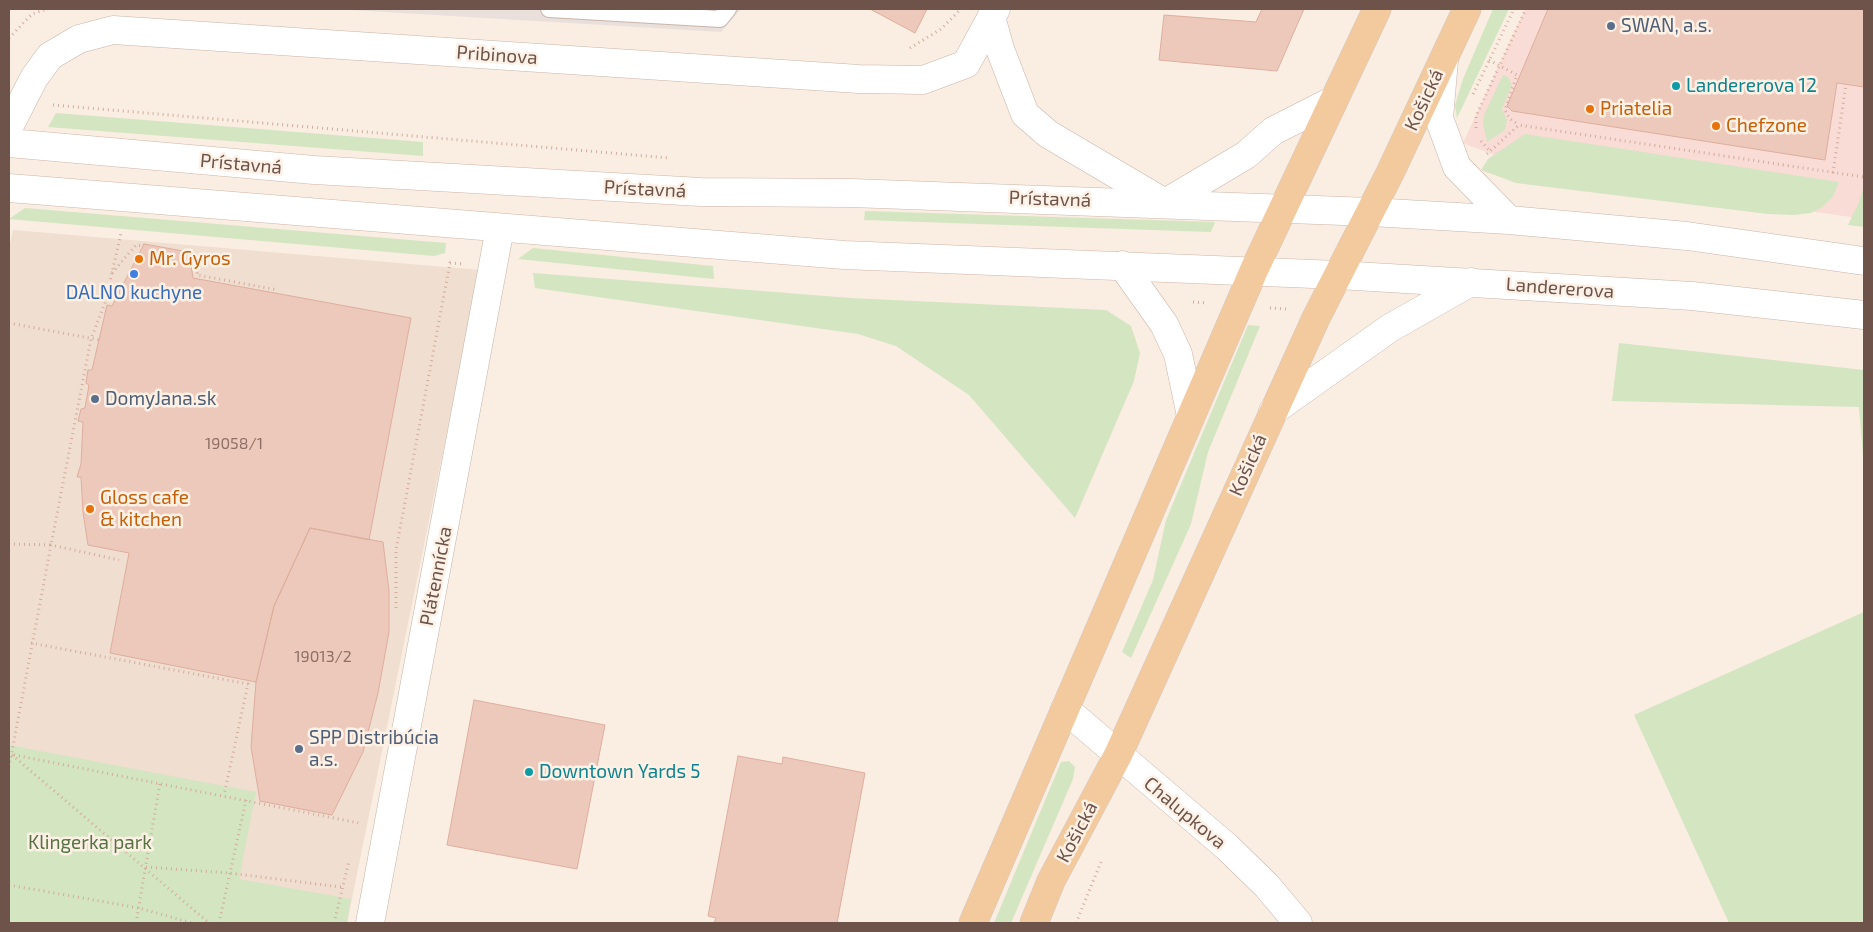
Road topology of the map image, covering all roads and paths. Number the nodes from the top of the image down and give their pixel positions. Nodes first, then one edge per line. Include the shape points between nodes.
1 (47, 9) edge
2 (549, 9) edge
3 (728, 9) edge
4 (1377, 9) edge
5 (1467, 9) edge
6 (1514, 9) edge
7 (1526, 9) edge
8 (994, 13) edge
9 (9, 38) edge
10 (1444, 56) junction
11 (1489, 60) junction
12 (1500, 65) junction
13 (1846, 84) dead end
14 (1332, 101) junction
15 (1470, 102) dead end
16 (23, 103) junction
17 (1476, 116) dead end
18 (1519, 125) junction
19 (9, 127) edge
20 (1476, 142) dead end
21 (9, 143) edge
22 (670, 158) dead end
23 (1834, 173) junction
24 (1864, 177) edge
25 (9, 188) edge
26 (1165, 203) junction
27 (1283, 207) junction
28 (1371, 212) junction
29 (1509, 220) junction
30 (500, 228) junction
31 (121, 233) dead end
32 (142, 246) dead end
33 (190, 256) dead end
34 (1864, 261) edge
35 (450, 263) dead end
36 (1122, 265) junction
37 (1254, 270) junction
38 (112, 273) junction
39 (1338, 275) junction
40 (1471, 282) junction
41 (278, 290) dead end
42 (1864, 315) edge
43 (9, 323) edge
44 (91, 339) junction
45 (100, 340) dead end
46 (1272, 411) junction
47 (1192, 416) junction
48 (9, 544) edge
49 (51, 545) junction
50 (119, 560) dead end
51 (396, 613) dead end
52 (31, 642) junction
53 (1065, 709) junction
54 (10, 755) edge
55 (1118, 756) junction
56 (9, 767) edge
57 (160, 783) junction
58 (224, 796) junction
59 (246, 800) junction
60 (362, 813) dead end
61 (360, 823) junction
62 (357, 832) dead end
63 (349, 860) dead end
64 (1101, 862) dead end
65 (146, 867) junction
66 (229, 873) junction
67 (9, 885) edge
68 (341, 887) junction
69 (139, 908) junction
70 (136, 923) edge
71 (192, 923) edge
72 (209, 923) edge
73 (219, 923) edge
74 (334, 923) edge
75 (370, 923) edge
76 (972, 923) edge
77 (1034, 923) edge
78 (1076, 923) edge
79 (1298, 923) edge

1 - 9 path via 32,14
2 - 3 lane via 720,19
4 - 14 main road
5 - 10 main road, Košická
6 - 11 path
7 - 12 path
8 - 16 street, Pribinova via 966,64 923,80 859,79 113,30 79,39 50,56 34,78
8 - 26 street via 1000,49 1025,114 1048,134
10 - 28 main road, Košická
10 - 29 street via 1439,118 1457,166
11 - 12 path
11 - 15 path
12 - 17 path
12 - 18 path via 1518,75 1505,110
13 - 23 path
14 - 26 street via 1273,130 1246,155
14 - 27 main road
16 - 19 street, Pribinova
16 - 22 path
18 - 20 path via 1487,154
18 - 23 path
21 - 26 street, Prístavná via 314,170 671,191
23 - 24 path
25 - 30 street
26 - 27 street, Prístavná
27 - 28 street
27 - 37 main road
28 - 29 street
28 - 39 main road, Košická
29 - 34 street via 1687,236
30 - 36 street via 844,256
30 - 75 street, Plátennícka
31 - 38 path
32 - 38 path via 136,245
33 - 41 path via 200,258 197,275
35 - 51 path via 396,550
36 - 37 street
36 - 47 street via 1164,324 1178,354
37 - 39 street, Landererova
37 - 47 main road
38 - 44 path
39 - 40 street, Landererova
39 - 46 main road, Košická
40 - 42 street, Landererova via 1692,296
40 - 46 street via 1390,328
43 - 44 path
44 - 45 path
44 - 49 path
46 - 55 main road, Košická
47 - 53 main road
48 - 49 path
49 - 50 path
49 - 52 path
52 - 54 path
52 - 58 path via 248,684
53 - 55 street, Chalupkova
53 - 76 main road
54 - 56 path
54 - 57 path
54 - 65 path
55 - 77 main road, Košická via 1051,881
55 - 79 street, Chalupkova via 1227,847 1267,886
57 - 58 path
57 - 65 path
58 - 59 path
59 - 61 path
59 - 66 path
60 - 61 path
61 - 62 path
63 - 68 path
64 - 78 path
65 - 66 path
65 - 69 path
65 - 72 path
66 - 68 path
66 - 73 path
67 - 69 path
68 - 74 path
69 - 70 path
69 - 71 path

